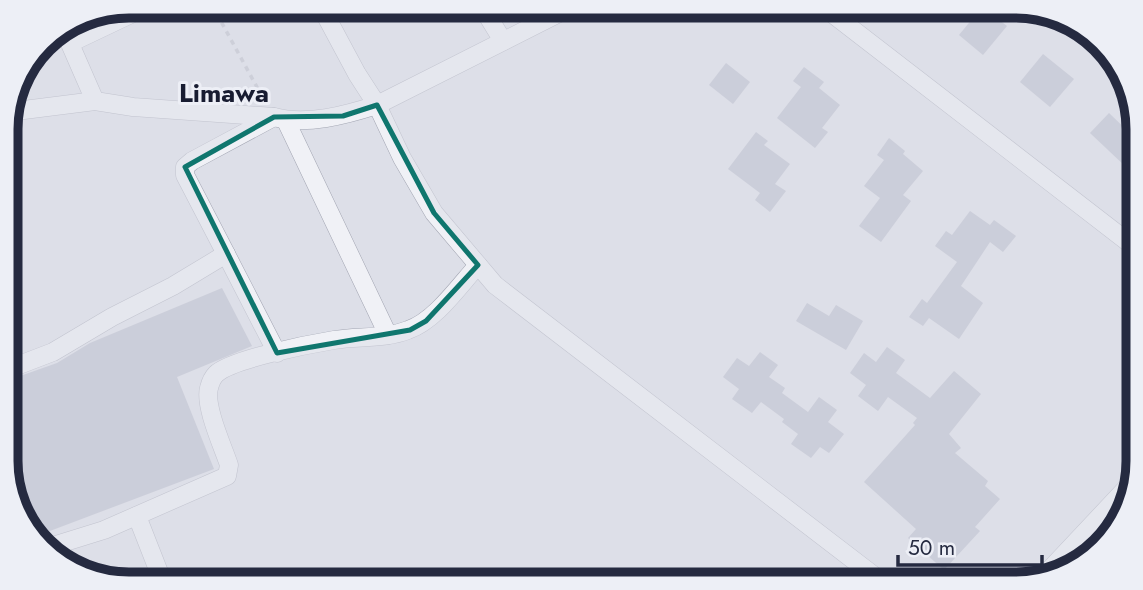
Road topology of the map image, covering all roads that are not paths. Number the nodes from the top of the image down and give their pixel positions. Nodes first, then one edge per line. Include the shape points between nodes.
1 (115, 18) edge
2 (329, 18) edge
3 (489, 18) edge
4 (549, 18) edge
5 (838, 18) edge
6 (67, 36) edge
7 (68, 36) edge
8 (503, 41) junction
9 (95, 101) junction
10 (377, 105) junction
11 (19, 111) edge
12 (280, 119) junction
13 (1126, 241) edge
14 (226, 254) junction
15 (478, 265) junction
16 (388, 335) junction
17 (277, 353) junction
18 (18, 365) edge
19 (1120, 495) edge
20 (136, 516) junction
21 (55, 545) edge
22 (1054, 565) edge
23 (159, 572) edge
24 (870, 572) edge

1 - 7 street
2 - 10 street
3 - 8 street
4 - 8 street
5 - 13 street
6 - 9 street
8 - 10 street
9 - 11 street
9 - 12 street
10 - 12 street via 343,116
10 - 15 street via 434,213
12 - 14 street via 186,167 185,175
12 - 16 street
14 - 17 street
14 - 18 street via 53,352
15 - 16 street via 426,321
15 - 24 street via 495,285
16 - 17 street
17 - 20 street via 216,373 209,386 208,398 229,465 227,476
19 - 22 street
20 - 21 street
20 - 23 street

